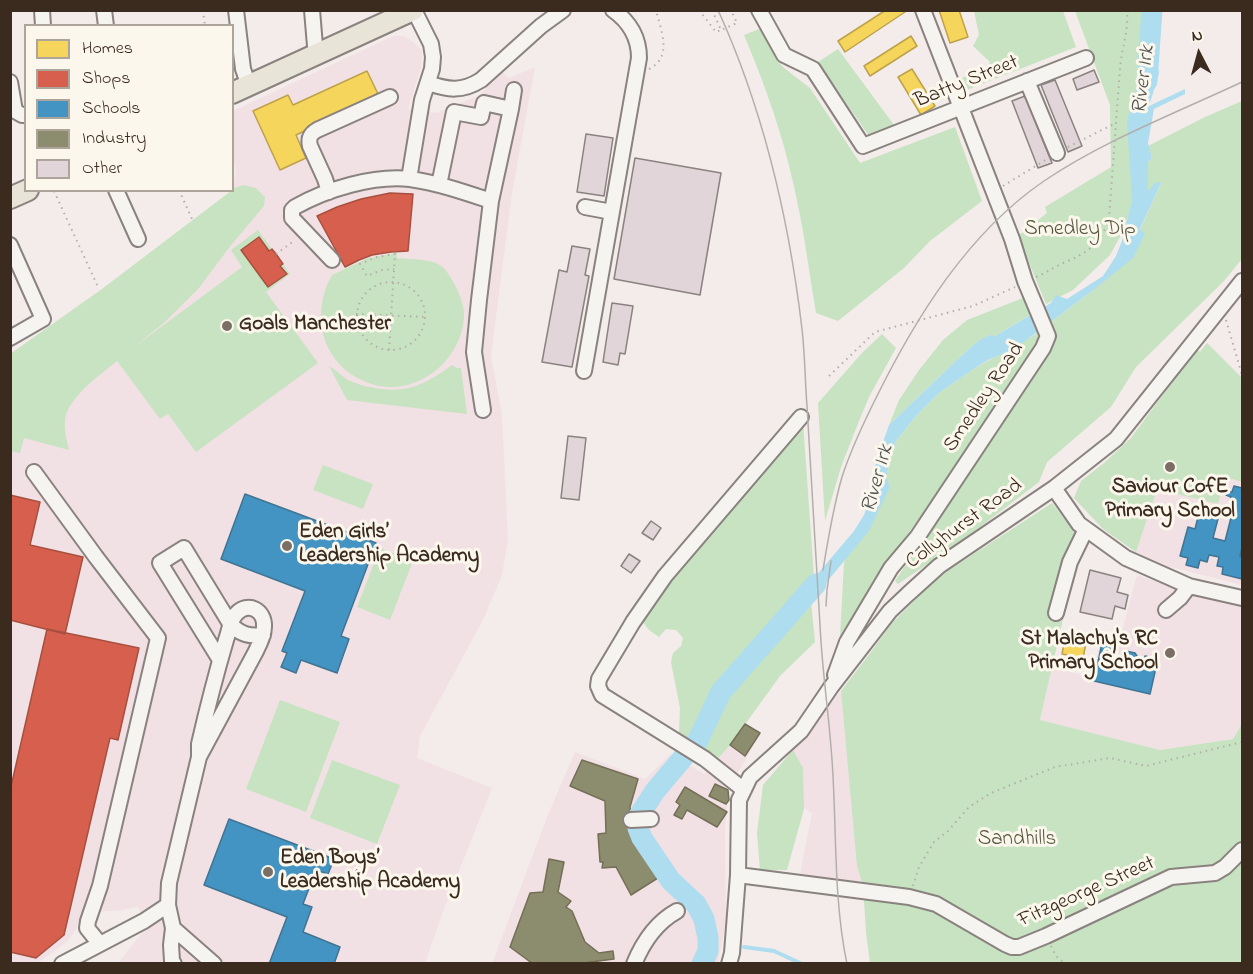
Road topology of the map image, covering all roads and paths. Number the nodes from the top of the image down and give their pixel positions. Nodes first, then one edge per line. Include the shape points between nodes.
1 (236, 10) edge
2 (312, 10) edge
3 (413, 10) edge
4 (563, 10) edge
5 (613, 10) edge
6 (656, 10) edge
7 (699, 10) edge
8 (712, 10) edge
9 (731, 10) edge
10 (759, 10) edge
11 (923, 10) edge
12 (1127, 10) edge
13 (721, 30) junction
14 (319, 53) junction
15 (1086, 58) dead end
16 (638, 71) junction
17 (1027, 81) junction
18 (10, 82) edge
19 (428, 83) junction
20 (241, 89) edge
21 (514, 90) dead end
22 (390, 97) dead end
23 (960, 108) junction
24 (511, 109) junction
25 (24, 115) edge
26 (1116, 123) junction
27 (1057, 153) junction
28 (409, 179) junction
29 (439, 185) junction
30 (24, 192) edge
31 (54, 192) edge
32 (117, 192) edge
33 (179, 192) edge
34 (329, 192) junction
35 (993, 192) junction
36 (10, 198) edge
37 (491, 201) junction
38 (585, 207) dead end
39 (612, 212) junction
40 (192, 219) dead end
41 (304, 231) junction
42 (138, 239) dead end
43 (10, 245) edge
44 (276, 254) dead end
45 (332, 260) dead end
46 (394, 269) junction
47 (394, 281) junction
48 (1242, 281) edge
49 (1028, 286) junction
50 (98, 287) dead end
51 (357, 314) junction
52 (1224, 314) dead end
53 (391, 316) junction
54 (425, 317) junction
55 (10, 338) edge
56 (389, 350) junction
57 (584, 370) dead end
58 (1242, 375) edge
59 (829, 376) dead end
60 (483, 410) dead end
61 (801, 417) dead end
62 (33, 472) dead end
63 (1054, 488) junction
64 (1086, 529) junction
65 (1189, 586) junction
66 (1242, 598) edge
67 (1166, 610) dead end
68 (1056, 613) dead end
69 (231, 625) junction
70 (263, 635) junction
71 (220, 660) junction
72 (831, 687) junction
73 (1242, 742) edge
74 (199, 756) junction
75 (744, 790) junction
76 (651, 819) dead end
77 (631, 820) dead end
78 (1242, 850) edge
79 (738, 875) junction
80 (909, 897) junction
81 (168, 905) junction
82 (677, 911) dead end
83 (173, 928) junction
84 (100, 944) junction
85 (1056, 957) dead end
86 (635, 961) edge
87 (62, 963) edge
88 (174, 963) edge
89 (214, 963) edge
90 (729, 963) edge
91 (1065, 963) edge

1 - 20 street via 243,69
2 - 14 street
3 - 14 highway
3 - 19 street via 431,44
4 - 19 street via 474,84 457,89
5 - 16 street via 629,24 637,40
6 - 16 path via 663,56 655,66
7 - 13 path via 716,32
8 - 13 path
9 - 13 path via 737,23
10 - 23 street, Batty Street via 784,55 813,69 863,146
11 - 23 street, Smedley Road
12 - 26 path
14 - 20 highway
15 - 17 street, Batty Street
16 - 39 street
17 - 23 street, Batty Street
17 - 27 street
18 - 25 street via 15,111
19 - 28 street
21 - 24 street
22 - 34 street via 317,130 310,137 308,141
23 - 35 street, Smedley Road
24 - 29 street via 484,103 481,117 454,112
24 - 37 street
26 - 27 path
26 - 49 path via 1107,228 1090,249
27 - 35 path
28 - 29 street
28 - 34 street via 375,180
29 - 37 street
30 - 36 highway
31 - 50 path
32 - 42 street
33 - 40 path
34 - 41 street via 292,210 292,218
35 - 49 street, Smedley Road
37 - 60 street via 474,352
38 - 39 street
39 - 57 street
41 - 44 path
41 - 45 street
43 - 55 street via 43,319
46 - 46 path via 367,276 360,264 394,255
46 - 47 path
47 - 51 path via 382,282 364,294
47 - 53 path
47 - 54 path via 414,290 421,299
48 - 63 street, Collyhurst Road via 1116,439
49 - 59 path via 973,306 875,332
49 - 72 street, Smedley Road via 1048,336 1043,348 918,536 891,568 847,642
51 - 53 path
51 - 56 path via 363,336 371,344
52 - 58 path
53 - 54 path
53 - 56 path
54 - 56 path via 414,341
61 - 75 street via 665,576 599,679 602,695 705,759
62 - 84 street via 158,638 100,886 88,921 87,928
63 - 64 street
63 - 72 street, Collyhurst Road via 939,566 890,611
64 - 65 street via 1126,558
64 - 68 street via 1070,562
65 - 66 street
65 - 67 street
69 - 70 street via 249,636
69 - 70 street via 237,613 248,608 257,610 263,616
69 - 71 street
69 - 71 street via 184,548 160,563
70 - 74 street
71 - 74 street
72 - 75 street, Collyhurst Road via 801,731 750,777
73 - 80 path via 1146,766 1110,758 1055,766 991,793 969,807 934,842 919,867
74 - 81 street via 169,883
75 - 79 street, Collyhurst Road via 739,800
76 - 77 street
78 - 80 street, Fitzgeorge Street via 1215,873 1171,877 1019,947 1005,944 936,904
79 - 80 street, Fitzgeorge Street
79 - 90 street, Collyhurst Road
81 - 83 street
81 - 84 street
82 - 86 street via 655,928
83 - 88 street
83 - 89 street
84 - 87 street
85 - 91 path

